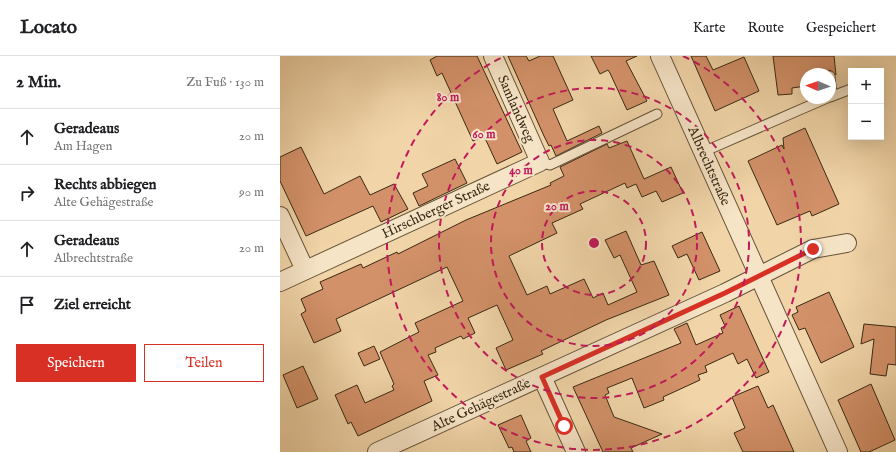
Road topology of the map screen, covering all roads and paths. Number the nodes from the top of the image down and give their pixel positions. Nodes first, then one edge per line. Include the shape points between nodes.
1 (492, 56) edge
2 (660, 56) edge
3 (848, 90) edge
4 (836, 95) edge
5 (814, 104) edge
6 (656, 114) dead end
7 (703, 152) junction
8 (540, 162) junction
9 (280, 216) edge
10 (847, 243) dead end
11 (316, 267) junction
12 (759, 276) junction
13 (280, 282) edge
14 (542, 377) junction
15 (572, 449) edge
16 (377, 452) edge
17 (838, 452) edge

1 - 8 street, Samlandweg
2 - 7 street, Albrechtstraße
3 - 4 lane
5 - 7 lane
6 - 8 lane, Hirschberger Straße via 550,165
7 - 12 street, Albrechtstraße
8 - 11 street, Hirschberger Straße
9 - 11 street
10 - 12 street via 813,249
11 - 13 street, Hirschberger Straße
12 - 14 street, Alte Gehägestraße
12 - 17 street, Albrechtstraße
14 - 15 street
14 - 16 street, Alte Gehägestraße

